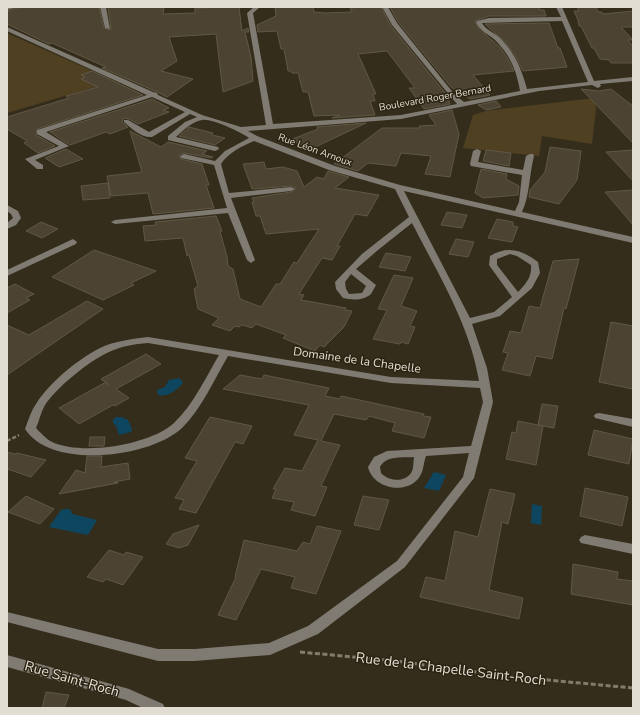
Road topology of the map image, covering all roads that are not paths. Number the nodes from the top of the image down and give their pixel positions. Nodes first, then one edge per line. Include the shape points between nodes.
1 (15, 7) edge
2 (103, 7) edge
3 (257, 7) edge
4 (386, 7) edge
5 (559, 7) edge
6 (7, 8) edge
7 (564, 20) junction
8 (108, 28) dead end
9 (7, 29) edge
10 (633, 79) edge
11 (596, 85) junction
12 (524, 92) junction
13 (155, 94) junction
14 (463, 105) junction
15 (191, 111) junction
16 (203, 116) junction
17 (126, 121) dead end
18 (270, 126) junction
19 (241, 129) junction
20 (254, 138) junction
21 (215, 149) dead end
22 (477, 151) dead end
23 (184, 156) dead end
24 (530, 156) dead end
25 (217, 164) junction
26 (40, 166) dead end
27 (526, 174) junction
28 (398, 187) junction
29 (291, 189) dead end
30 (226, 196) junction
31 (7, 207) edge
32 (232, 210) junction
33 (517, 214) junction
34 (413, 218) junction
35 (115, 222) dead end
36 (7, 226) edge
37 (633, 240) edge
38 (73, 242) dead end
39 (251, 260) dead end
40 (350, 270) dead end
41 (7, 273) edge
42 (517, 297) junction
43 (467, 322) junction
44 (226, 352) junction
45 (485, 385) junction
46 (599, 416) dead end
47 (633, 423) edge
48 (476, 449) junction
49 (422, 453) dead end
50 (585, 540) dead end
51 (633, 549) edge
52 (7, 617) edge
53 (7, 661) edge
54 (158, 708) edge

1 - 6 street
2 - 8 street
3 - 18 street via 250,13
4 - 14 street via 394,24
5 - 7 street
7 - 11 street
7 - 12 street via 479,22 481,28 497,39 514,60
9 - 13 street, Rue Léon Arnoux
10 - 11 street, Boulevard Roger Bernard
11 - 12 street, Boulevard Roger Bernard
12 - 14 street, Boulevard Roger Bernard
13 - 15 street, Rue Léon Arnoux
13 - 26 street via 40,132 65,146 29,159
14 - 18 street, Boulevard Roger Bernard via 382,119
15 - 16 street, Rue Léon Arnoux
15 - 17 street via 149,135
16 - 19 street, Rue Léon Arnoux
16 - 21 street via 187,123 172,138
18 - 19 street, Boulevard Roger Bernard
19 - 20 street, Rue Léon Arnoux
20 - 25 street via 236,147
20 - 28 street, Rue Léon Arnoux via 332,168
22 - 27 street via 474,164
23 - 25 street
24 - 27 street
25 - 30 street
27 - 33 street via 523,202
28 - 33 street, Rue Léon Arnoux
28 - 34 street
29 - 30 street
30 - 32 street
31 - 36 street via 17,218
32 - 35 street
32 - 39 street
33 - 37 street, Rue Léon Arnoux
34 - 40 street
34 - 43 street
38 - 41 street
42 - 42 street via 493,265 493,258 500,253 520,253 535,264 536,273 529,286
42 - 43 street via 497,314
43 - 45 street
44 - 44 street, Domaine de la Chapelle via 148,340 127,342 104,350 54,386 40,405 30,429 49,445 73,450 108,451 158,440 182,421
44 - 45 street, Domaine de la Chapelle via 391,380
45 - 48 street via 488,402
46 - 47 street
48 - 49 street
48 - 52 street via 468,478 401,564 313,630 270,649 158,655
50 - 51 street
53 - 54 street, Rue Saint-Roch via 129,695

